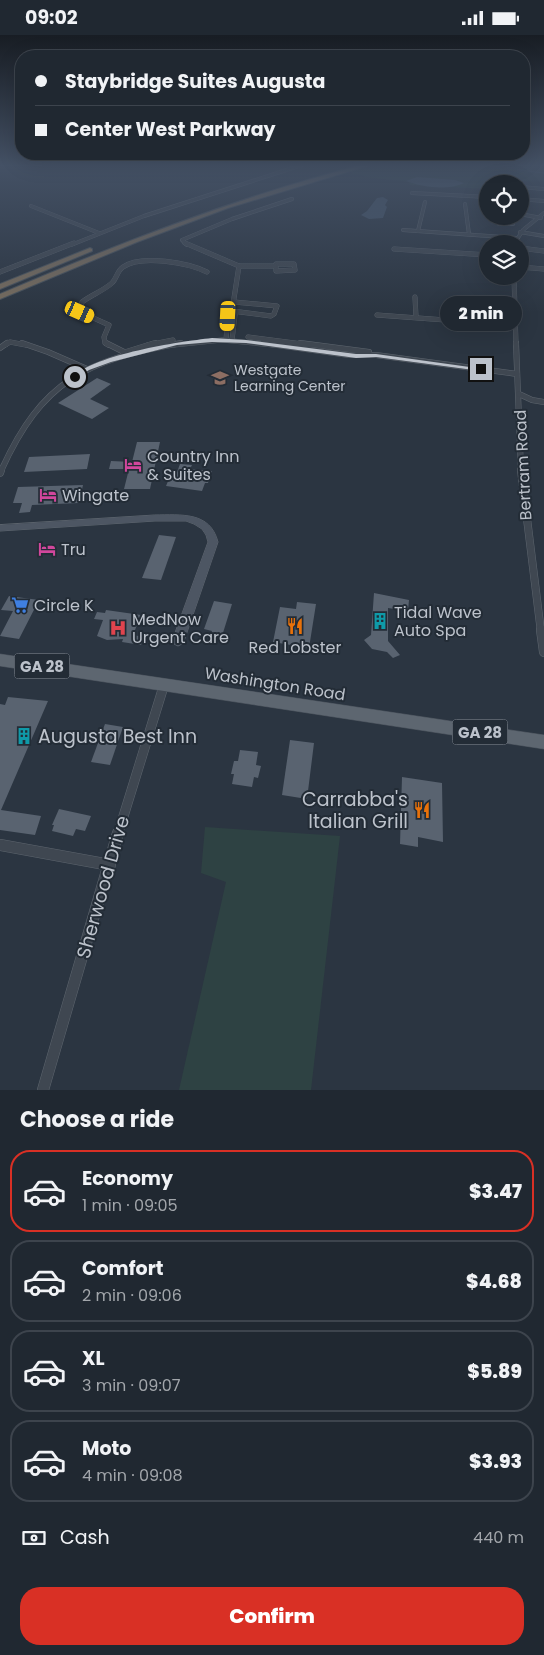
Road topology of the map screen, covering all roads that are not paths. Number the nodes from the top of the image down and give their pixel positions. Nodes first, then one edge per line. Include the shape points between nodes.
1 (52, 214) edge
2 (152, 214) edge
3 (205, 214) edge
4 (213, 214) edge
5 (249, 214) edge
6 (422, 214) edge
7 (466, 214) edge
8 (542, 214) edge
9 (529, 215) edge
10 (539, 217) junction
11 (544, 218) edge
12 (403, 230) dead end
13 (418, 231) junction
14 (520, 232) junction
15 (99, 233) junction
16 (469, 234) junction
17 (481, 235) edge
18 (518, 235) edge
19 (544, 236) edge
20 (94, 248) dead end
21 (394, 249) dead end
22 (529, 249) edge
23 (544, 251) edge
24 (479, 254) edge
25 (239, 266) junction
26 (274, 267) junction
27 (529, 268) edge
28 (544, 269) edge
29 (0, 272) edge
30 (207, 272) dead end
31 (514, 285) edge
32 (0, 287) edge
33 (0, 297) edge
34 (415, 297) dead end
35 (234, 302) junction
36 (474, 302) dead end
37 (0, 305) edge
38 (232, 311) junction
39 (377, 315) dead end
40 (416, 317) junction
41 (476, 322) junction
42 (515, 325) junction
43 (226, 338) junction
44 (232, 338) junction
45 (0, 348) edge
46 (124, 352) junction
47 (109, 361) junction
48 (87, 369) junction
49 (517, 374) junction
50 (519, 394) junction
51 (544, 402) edge
52 (0, 473) edge
53 (0, 528) edge
54 (178, 641) dead end
55 (544, 652) edge
56 (0, 660) edge
57 (164, 685) junction
58 (544, 742) edge
59 (0, 845) edge
60 (110, 865) junction
61 (44, 1090) edge

1 - 15 street
2 - 15 street
3 - 33 highway
4 - 37 highway
5 - 25 street via 182,241
6 - 13 street
7 - 16 street
8 - 10 street
9 - 10 street
10 - 11 street
10 - 14 street
12 - 13 street
13 - 16 street
14 - 18 street
14 - 19 street
15 - 29 street
16 - 17 street
20 - 32 highway
21 - 24 street
22 - 23 street
25 - 26 street
25 - 35 street
26 - 26 street via 276,264 294,264 295,270 276,271
27 - 28 street
30 - 46 street via 197,267 164,262 127,264 120,268 115,280 82,302 80,312 109,325 105,343
31 - 42 street, Bertram Road
34 - 40 street
35 - 38 street
35 - 38 street via 276,306 271,316
36 - 41 street
38 - 43 street via 228,316
38 - 44 street via 235,315
39 - 40 street
40 - 41 street
41 - 42 street
42 - 49 street, Bertram Road
43 - 44 street
43 - 46 street via 172,340
43 - 47 street via 191,341
44 - 49 street
45 - 48 street via 11,342 21,343
46 - 47 street
47 - 48 street
48 - 52 street via 63,384 29,418
49 - 50 street, Bertram Road
50 - 51 street
50 - 55 street, Bertram Road via 522,484
53 - 54 street via 154,518 198,521 211,534 213,542
56 - 57 main road, Washington Road / GA 28
57 - 58 main road, Washington Road / GA 28
57 - 60 street, Sherwood Drive
59 - 60 street
60 - 61 street, Sherwood Drive

